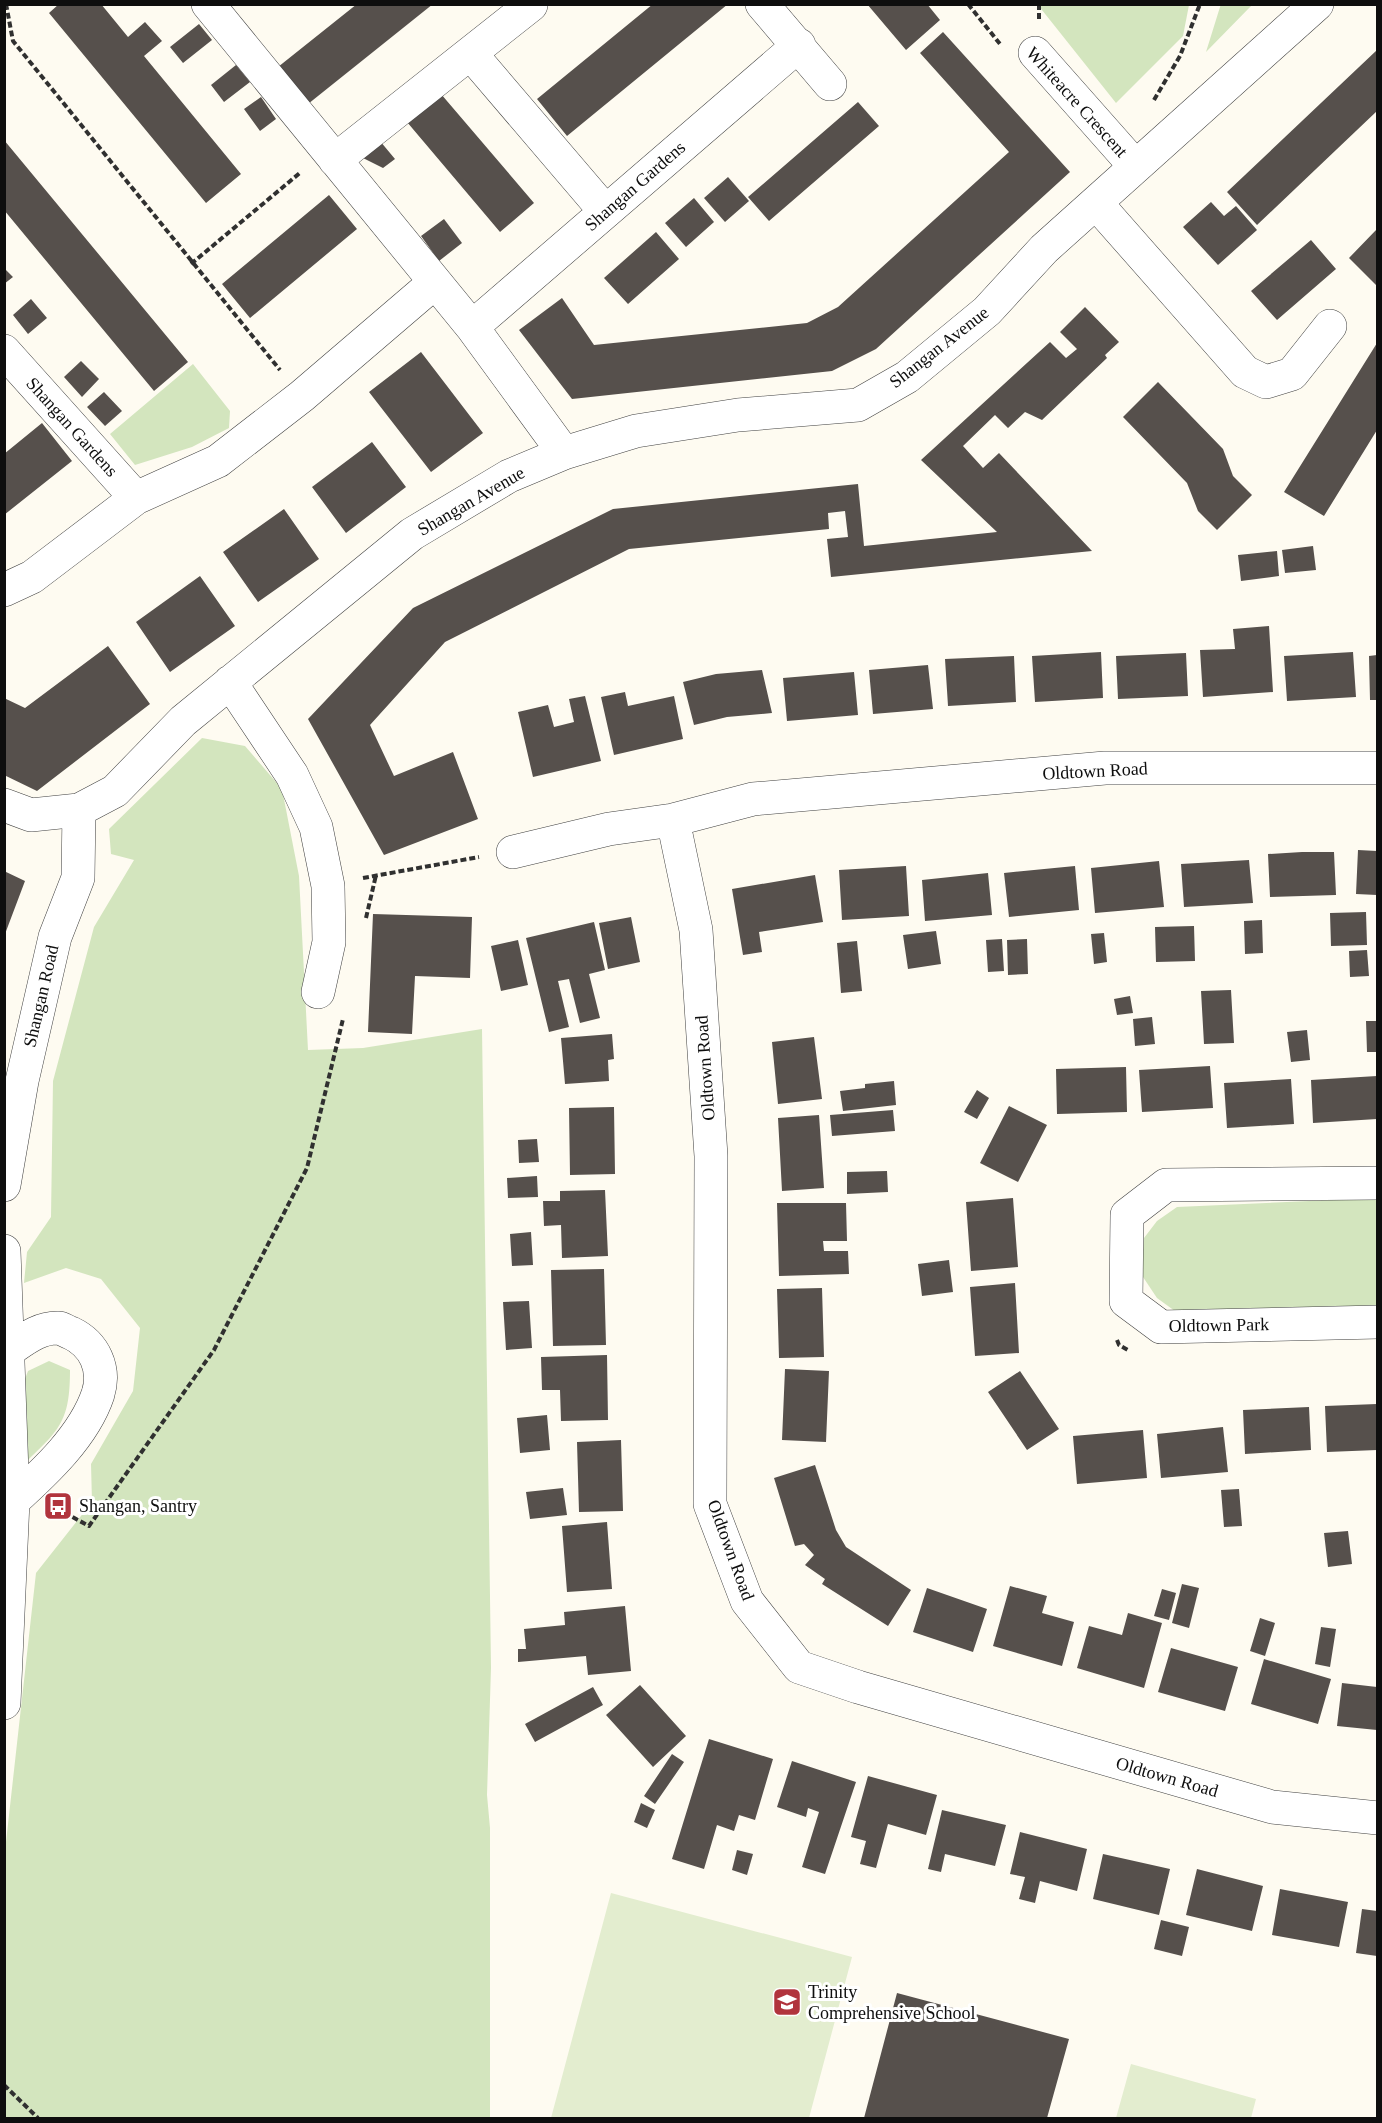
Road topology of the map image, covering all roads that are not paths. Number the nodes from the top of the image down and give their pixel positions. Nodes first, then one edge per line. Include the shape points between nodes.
1 (762, 4) edge
2 (1317, 4) edge
3 (531, 5) edge
4 (216, 7) edge
5 (1037, 39) road end
6 (799, 45) junction
7 (471, 54) junction
8 (830, 84) dead end
9 (330, 155) junction
10 (1135, 166) junction
11 (1096, 203) junction
12 (605, 212) junction
13 (434, 283) junction
14 (1330, 326) dead end
15 (472, 327) junction
16 (6, 356) edge
17 (564, 453) junction
18 (136, 498) junction
19 (4, 590) edge
20 (230, 682) junction
21 (1377, 768) edge
22 (4, 805) edge
23 (79, 810) junction
24 (673, 820) junction
25 (513, 852) road end
26 (318, 992) dead end
27 (1377, 1183) edge
28 (4, 1185) edge
29 (4, 1251) edge
30 (1377, 1322) edge
31 (9, 1350) junction
32 (13, 1501) junction
33 (5, 1687) edge
34 (1377, 1818) edge

1 - 6 street
2 - 10 street, Whiteacre Crescent
3 - 7 street
4 - 9 street
5 - 10 street, Whiteacre Crescent
6 - 8 street
6 - 12 street, Shangan Gardens
7 - 9 street
7 - 12 street
9 - 13 street
10 - 11 street, Whiteacre Crescent
11 - 14 street via 1245,372 1266,382 1292,374
11 - 17 street, Shangan Avenue via 1044,249 987,311 907,377 858,405 738,415 636,431
12 - 15 street, Shangan Gardens
13 - 15 street
13 - 18 street via 302,396 218,461
15 - 17 street
16 - 18 street, Shangan Gardens
17 - 20 street, Shangan Avenue via 509,476 412,534
18 - 19 street via 33,577
20 - 23 street, Shangan Avenue via 183,721 115,791
20 - 26 street via 297,785 316,827 328,886 329,942
21 - 24 street, Oldtown Road via 1105,768 753,799
22 - 23 street via 31,815
23 - 28 street, Shangan Road via 78,878 55,937 22,1081
24 - 25 street, Oldtown Road via 609,829
24 - 34 street, Oldtown Road via 696,930 711,1156 710,1504 747,1601 799,1667 1272,1807
27 - 30 street, Oldtown Park via 1166,1185 1127,1215 1126,1301 1161,1327
29 - 31 street
31 - 32 street
31 - 32 street via 33,1333 60,1328 86,1340 100,1365 98,1393 84,1420 63,1450
32 - 33 street

